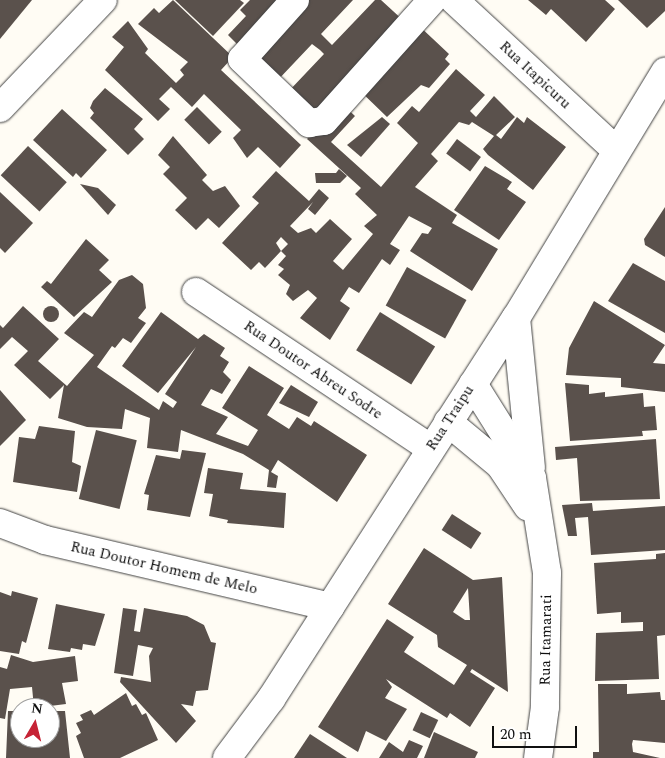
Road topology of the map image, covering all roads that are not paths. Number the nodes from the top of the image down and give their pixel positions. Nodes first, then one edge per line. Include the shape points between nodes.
1 (103, 0) edge
2 (295, 0) edge
3 (432, 0) edge
4 (454, 0) edge
5 (665, 72) edge
6 (0, 108) edge
7 (616, 150) junction
8 (196, 292) dead end
9 (516, 318) junction
10 (473, 384) junction
11 (448, 422) junction
12 (430, 448) junction
13 (532, 478) junction
14 (537, 522) junction
15 (0, 523) edge
16 (330, 607) junction
17 (227, 758) edge
18 (538, 758) edge

1 - 6 street
2 - 3 street via 242,59 309,124 324,121
4 - 7 street, Rua Itapicuru
5 - 7 street, Rua Traipu
7 - 9 street, Rua Traipu
8 - 12 street, Rua Doutor Abreu Sodre
9 - 10 street, Rua Traipu
9 - 13 street, Rua Itamarati
10 - 11 street, Rua Traipu
10 - 13 street, Rua Itamarati
11 - 12 street, Rua Traipu
11 - 14 street, Rua Itamarati via 500,465
12 - 16 street, Rua Traipu
13 - 14 street, Rua Itamarati
14 - 18 street, Rua Itamarati via 547,574 548,624 546,707
15 - 16 street, Rua Doutor Homem de Melo via 45,540
16 - 17 street, Rua Traipu via 243,741

